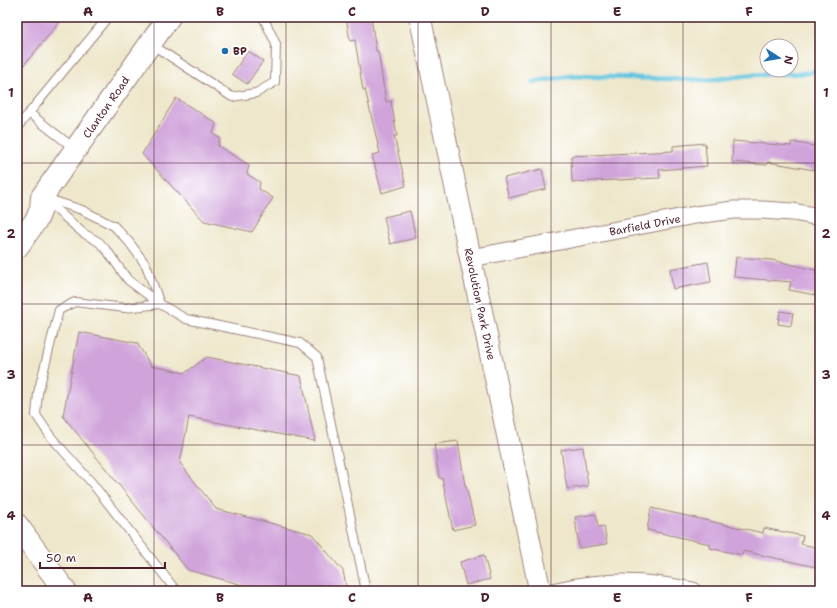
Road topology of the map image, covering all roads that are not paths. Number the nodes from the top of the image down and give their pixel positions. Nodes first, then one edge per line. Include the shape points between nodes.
1 (108, 17) edge
2 (169, 17) edge
3 (263, 17) edge
4 (420, 17) edge
5 (150, 44) junction
6 (29, 113) junction
7 (17, 128) edge
8 (76, 149) junction
9 (42, 197) junction
10 (820, 217) edge
11 (17, 220) edge
12 (17, 247) edge
13 (471, 258) junction
14 (160, 304) junction
15 (17, 525) edge
16 (65, 591) edge
17 (178, 591) edge
18 (366, 591) edge
19 (540, 591) edge
20 (557, 591) edge
21 (693, 591) edge

1 - 6 lane
2 - 5 main road, Clanton Road
3 - 5 lane via 276,44 275,82 256,93 232,97
4 - 13 street, Revolution Park Drive
5 - 8 main road, Clanton Road
6 - 7 lane
6 - 8 lane
8 - 9 main road, Clanton Road
9 - 11 main road, Clanton Road via 32,202
9 - 12 main road, Clanton Road via 37,219
9 - 14 lane via 83,233 99,242 128,280
9 - 14 lane via 82,210 114,226 146,265
10 - 13 street, Barfield Drive via 762,210 726,211
13 - 19 street, Revolution Park Drive
14 - 17 lane via 125,308 74,302 59,310 38,393 36,415 51,437 92,483
14 - 18 lane via 186,319 300,343 317,357
15 - 16 main road
20 - 21 street via 604,584 639,583

